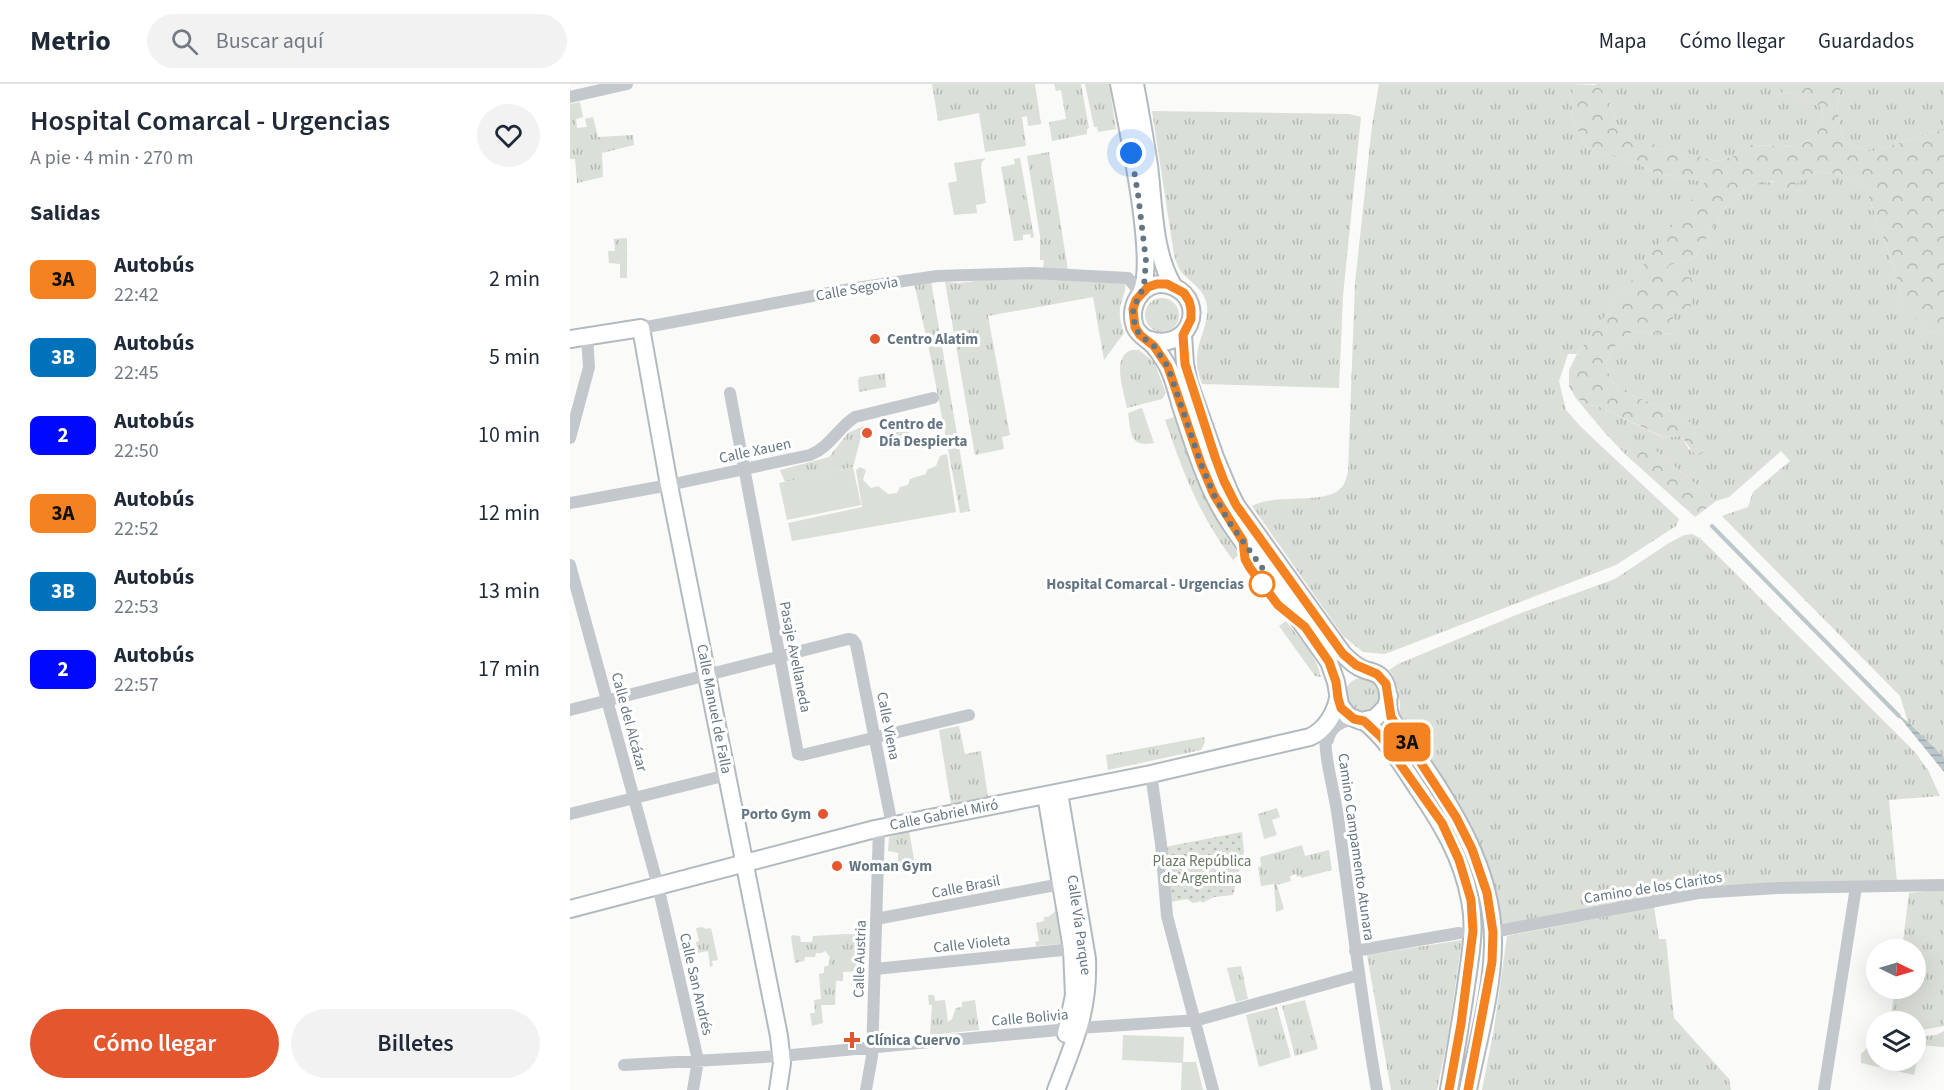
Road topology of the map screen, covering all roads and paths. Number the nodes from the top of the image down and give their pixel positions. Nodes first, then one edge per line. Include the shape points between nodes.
1 (627, 84) edge
2 (1119, 84) edge
3 (1135, 84) edge
4 (570, 97) edge
5 (1171, 281) junction
6 (1141, 293) junction
7 (641, 328) junction
8 (1183, 335) junction
9 (587, 337) junction
10 (570, 339) edge
11 (1152, 344) junction
12 (730, 393) dead end
13 (933, 398) dead end
14 (570, 438) edge
15 (744, 469) junction
16 (669, 485) junction
17 (570, 503) edge
18 (570, 565) edge
19 (576, 607) edge
20 (780, 655) junction
21 (1359, 666) junction
22 (707, 673) junction
23 (1338, 694) junction
24 (1389, 696) junction
25 (608, 700) junction
26 (570, 710) edge
27 (969, 715) dead end
28 (1365, 724) junction
29 (1323, 727) junction
30 (875, 738) junction
31 (1326, 747) junction
32 (1151, 774) junction
33 (727, 775) junction
34 (1053, 794) junction
35 (634, 798) junction
36 (570, 814) edge
37 (885, 826) junction
38 (745, 862) junction
39 (1061, 884) junction
40 (1944, 885) edge
41 (658, 886) junction
42 (1856, 887) junction
43 (570, 909) edge
44 (876, 918) junction
45 (1493, 932) junction
46 (1459, 933) dead end
47 (1072, 949) junction
48 (1355, 951) junction
49 (875, 969) junction
50 (1359, 975) junction
51 (1194, 1020) junction
52 (1073, 1029) junction
53 (872, 1047) junction
54 (781, 1056) junction
55 (698, 1060) junction
56 (624, 1065) dead end
57 (1224, 1076) dead end
58 (1210, 1077) junction
59 (693, 1090) edge
60 (778, 1090) edge
61 (866, 1090) edge
62 (1046, 1090) edge
63 (1056, 1090) edge
64 (1213, 1090) edge
65 (1377, 1090) edge
66 (1449, 1090) edge
67 (1468, 1090) edge
68 (1824, 1090) edge

1 - 4 street
2 - 6 main road via 1144,242
3 - 5 main road via 1158,240
5 - 6 main road
5 - 8 main road via 1184,293 1191,309
6 - 7 street, Calle Segovia via 1131,280 1118,278 1032,273 937,276
6 - 11 main road via 1133,318 1138,332
7 - 9 main road, Calle Segovia
7 - 16 main road, Calle Manuel de Falla
8 - 11 main road
8 - 21 main road via 1190,383 1236,505 1325,632
9 - 10 main road, Calle Segovia
9 - 14 street via 589,367
11 - 23 main road via 1170,372 1214,495 1329,662
12 - 15 street, Pasaje Avellaneda
13 - 15 street, Calle Xauen via 855,417 816,452
15 - 16 street, Calle Xauen
15 - 20 street, Pasaje Avellaneda
16 - 17 street, Calle Xauen
16 - 22 main road, Calle Manuel de Falla
18 - 19 street, Calle del Alcázar
19 - 25 street, Calle del Alcázar
20 - 22 street
20 - 30 street, Calle Viena via 853,640
20 - 30 street, Pasaje Avellaneda via 798,754
21 - 23 main road via 1348,675
21 - 24 main road via 1382,678
22 - 25 street
22 - 33 main road, Calle Manuel de Falla
23 - 28 main road via 1343,711
23 - 29 main road
24 - 28 main road via 1383,711
24 - 45 main road via 1391,717 1472,849 1487,893
25 - 26 street
25 - 35 street, Calle del Alcázar
27 - 30 street, Pasaje Avellaneda
28 - 31 street, Camino Campamento Atunara via 1342,722 1332,729
28 - 66 main road via 1394,754 1442,823 1471,900 1470,959
29 - 31 street, Camino Campamento Atunara
29 - 32 main road, Calle Gabriel Miró via 1310,737
30 - 37 street, Calle Viena
31 - 48 street, Camino Campamento Atunara
32 - 34 main road, Calle Gabriel Miró
32 - 51 street via 1167,916
33 - 35 street
33 - 38 main road, Calle Manuel de Falla
34 - 37 main road, Calle Gabriel Miró
34 - 39 main road, Calle Vía Parque
34 - 52 main road, Calle Vía Parque via 1086,959 1086,997
35 - 36 street
35 - 41 street, Calle del Alcázar
37 - 38 main road, Calle Gabriel Miró
37 - 44 street, Calle Austria
38 - 41 main road, Calle Gabriel Miró
38 - 54 main road, Calle Manuel de Falla
39 - 44 street, Calle Brasil
39 - 47 main road, Calle Vía Parque
40 - 42 street, Camino de los Claritos
41 - 43 main road, Calle Gabriel Miró
41 - 55 street, Calle San Andrés
42 - 45 street, Camino de los Claritos via 1698,893
42 - 68 street
44 - 49 street, Calle Austria
45 - 67 main road via 1492,962
46 - 48 street
47 - 49 street, Calle Violeta
47 - 52 main road, Calle Vía Parque
48 - 50 street, Camino Campamento Atunara
49 - 53 street, Calle Austria
50 - 51 street, Calle Bolivia
50 - 65 street
51 - 52 street, Calle Bolivia
51 - 58 street
52 - 53 street, Calle Bolivia
52 - 62 main road, Calle Vía Parque
52 - 63 main road, Calle Vía Parque
53 - 54 street, Calle Bolivia
53 - 61 street, Calle Austria
54 - 55 street, Calle Bolivia
54 - 60 main road, Calle Manuel de Falla
55 - 56 street, Calle Bolivia
55 - 59 street, Calle San Andrés
57 - 58 street
58 - 64 street

